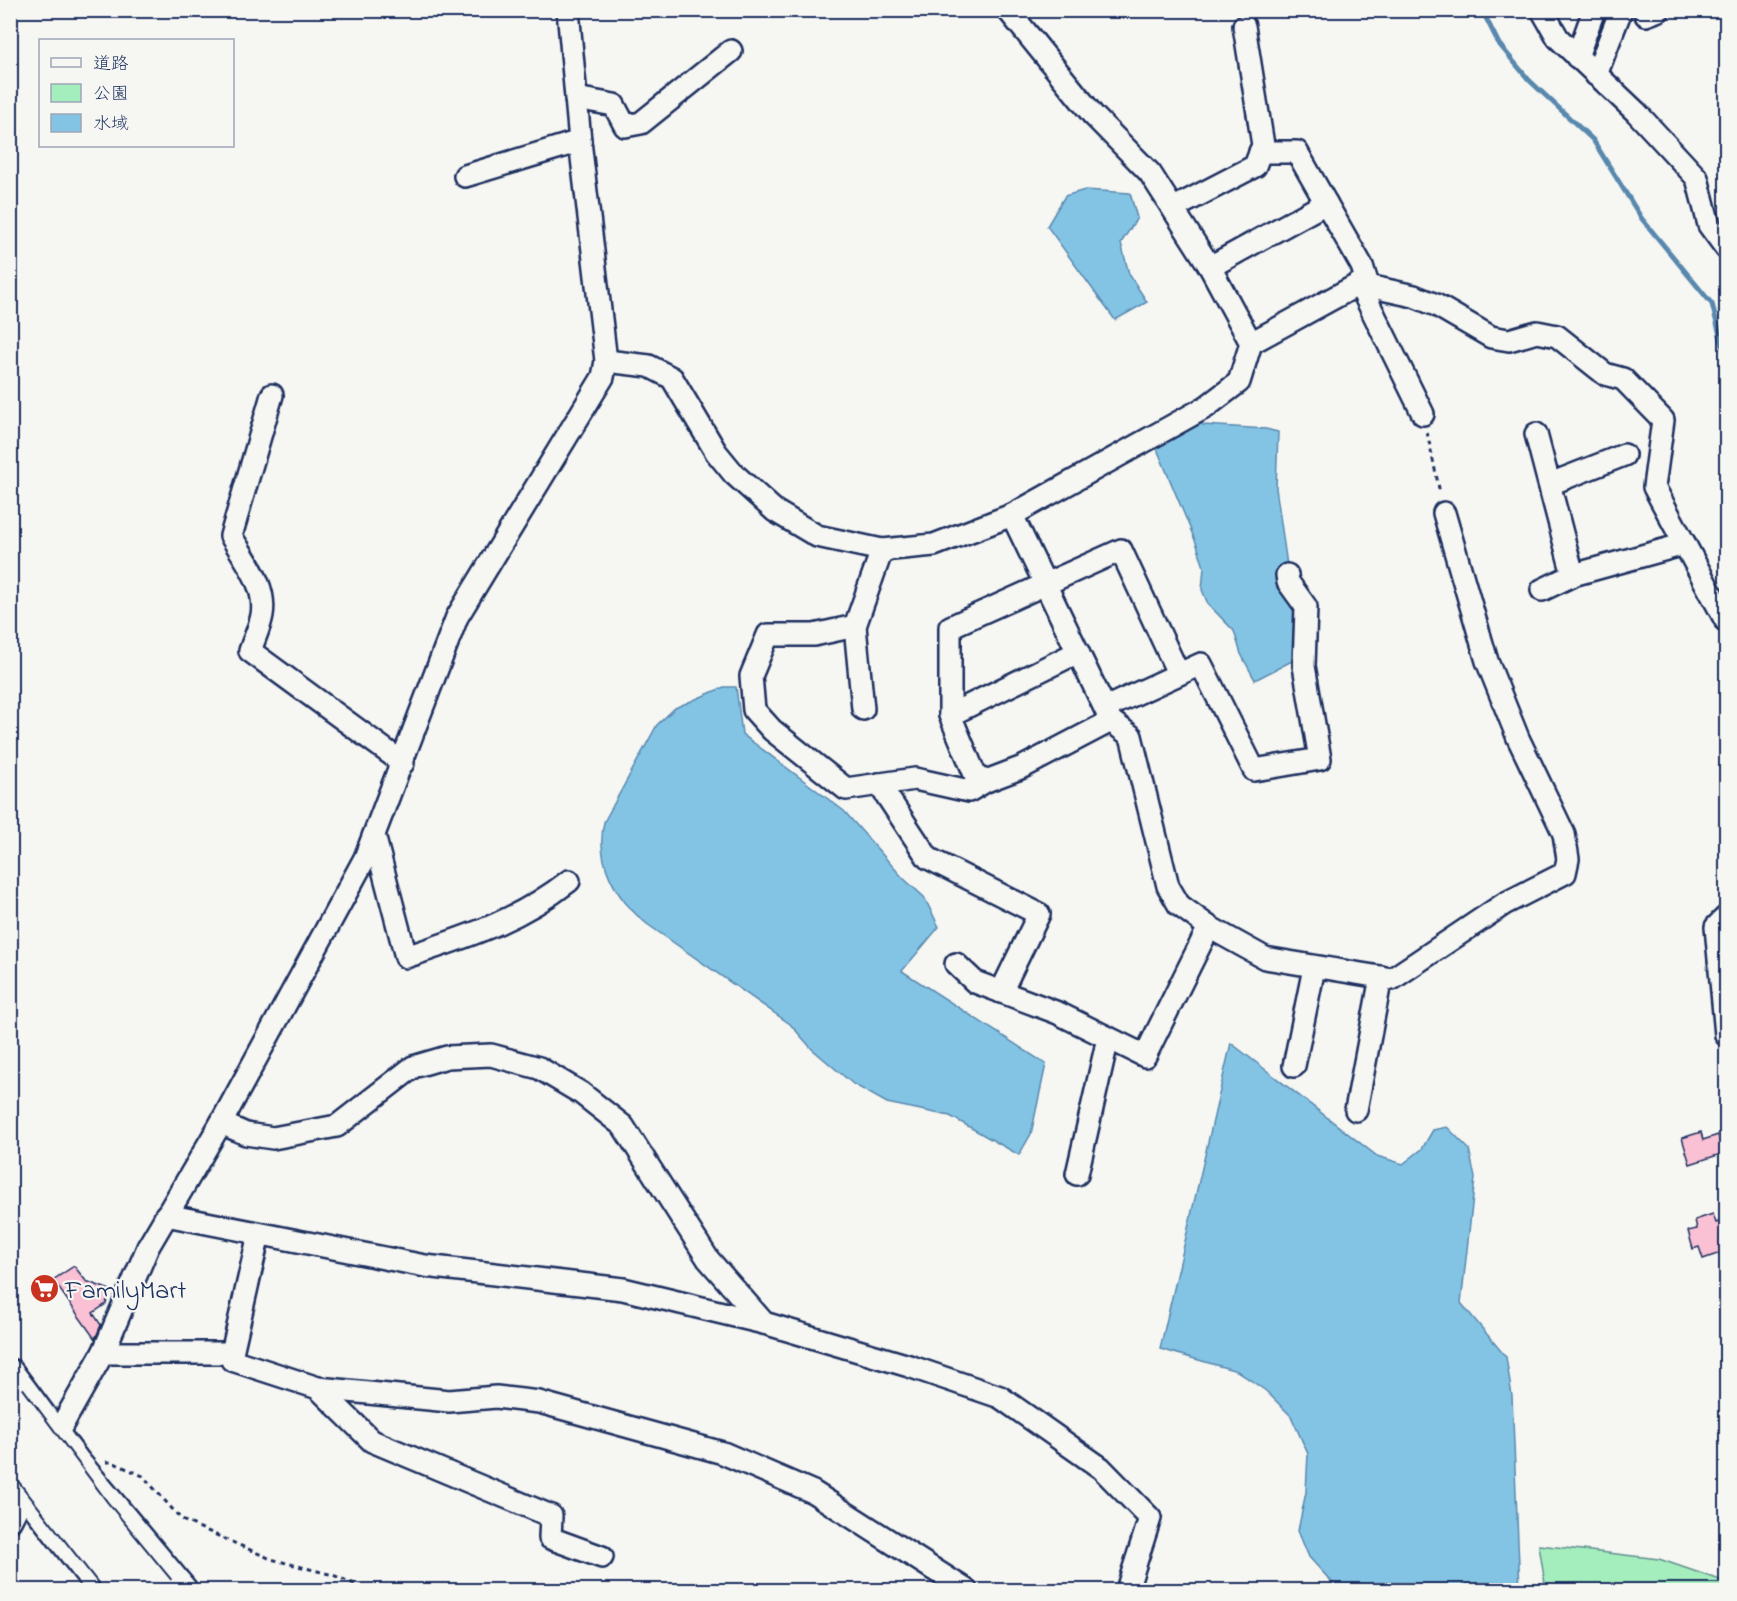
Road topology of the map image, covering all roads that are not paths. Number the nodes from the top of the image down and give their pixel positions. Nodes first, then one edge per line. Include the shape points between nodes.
1 (568, 10) edge
2 (1008, 10) edge
3 (1542, 10) edge
4 (1594, 10) edge
5 (1621, 10) edge
6 (1244, 26) dead end
7 (731, 51) dead end
8 (1576, 57) junction
9 (1596, 75) junction
10 (576, 98) junction
11 (580, 141) junction
12 (1260, 152) junction
13 (465, 176) dead end
14 (1326, 203) junction
15 (1174, 208) junction
16 (1726, 248) edge
17 (1210, 267) junction
18 (1363, 284) junction
19 (1251, 343) junction
20 (606, 361) junction
21 (272, 395) dead end
22 (1423, 414) road end
23 (1536, 434) dead end
24 (1624, 455) dead end
25 (1550, 484) junction
26 (1444, 513) road end
27 (1012, 515) junction
28 (1685, 544) junction
29 (882, 550) junction
30 (1287, 575) dead end
31 (1574, 575) junction
32 (1045, 584) junction
33 (1542, 590) dead end
34 (1726, 621) edge
35 (855, 626) junction
36 (1078, 652) junction
37 (1178, 673) junction
38 (863, 709) dead end
39 (951, 714) junction
40 (1108, 715) junction
41 (403, 763) junction
42 (986, 781) junction
43 (879, 784) junction
44 (374, 835) junction
45 (569, 881) dead end
46 (1726, 917) edge
47 (1209, 927) junction
48 (956, 964) dead end
49 (1314, 968) junction
50 (1381, 977) junction
51 (1001, 992) junction
52 (1726, 1035) edge
53 (1108, 1038) junction
54 (1294, 1066) dead end
55 (1356, 1110) dead end
56 (221, 1124) junction
57 (1077, 1174) dead end
58 (166, 1215) junction
59 (259, 1234) junction
60 (764, 1323) junction
61 (103, 1353) junction
62 (232, 1353) junction
63 (10, 1373) edge
64 (318, 1388) junction
65 (10, 1398) edge
66 (56, 1435) junction
67 (10, 1446) edge
68 (18, 1482) edge
69 (10, 1521) edge
70 (602, 1557) dead end
71 (102, 1590) edge
72 (124, 1590) edge
73 (159, 1590) edge
74 (183, 1590) edge
75 (966, 1590) edge
76 (1127, 1590) edge

1 - 10 street
2 - 15 street via 1093,115 1150,173
3 - 8 street via 1558,38
4 - 8 street
5 - 9 street
6 - 12 street via 1263,146
7 - 10 street via 641,123 625,126 614,105
8 - 9 street
9 - 16 street via 1697,178 1709,225
10 - 11 street
11 - 13 street
11 - 20 street
12 - 14 street via 1297,152
12 - 15 street via 1255,166
14 - 17 street
14 - 18 street via 1362,266
15 - 17 street
17 - 19 street
18 - 19 street
18 - 22 street
18 - 28 street via 1436,305 1491,337 1509,340 1537,332 1557,336 1605,374 1623,379 1664,420 1654,487
19 - 27 street via 1239,382 1206,407
20 - 29 street via 649,366 672,378 716,452 775,511 817,536
20 - 41 street via 603,377 457,617
21 - 41 street via 231,536 262,595 262,614 250,651
23 - 25 street
24 - 25 street
25 - 31 street
26 - 50 street via 1487,661 1564,834 1568,859 1565,873 1504,904 1392,979
27 - 29 street via 934,545
27 - 32 street
28 - 31 street
28 - 34 street
29 - 35 street
30 - 37 street via 1306,607 1304,666 1320,759 1254,770 1201,664
31 - 33 street
32 - 36 street
32 - 37 street via 1121,550
32 - 39 street via 950,627
35 - 38 street
35 - 43 street via 814,635 768,635 751,676 754,710 772,730 846,789
36 - 39 street
36 - 40 street
37 - 40 street
39 - 42 street via 976,777
40 - 42 street via 1023,766
40 - 47 street via 1131,736 1167,886 1179,905
41 - 44 street
42 - 43 street via 969,791 915,779
43 - 51 street via 928,858 1039,914
44 - 45 street via 406,957 490,929 542,902
44 - 56 street
46 - 52 street via 1716,927
47 - 49 street via 1265,958
47 - 53 street via 1145,1056
48 - 51 street via 975,982
49 - 50 street
49 - 54 street
50 - 55 street
51 - 53 street via 1058,1013
53 - 57 street
56 - 58 street
56 - 60 street via 246,1134 273,1138 337,1126 413,1067 447,1057 491,1055 538,1068 581,1093 623,1126 708,1259
58 - 59 street
58 - 61 street via 148,1247
59 - 60 street via 425,1266 623,1289
59 - 62 street
60 - 76 street via 1000,1397 1101,1468 1150,1518
61 - 62 street
61 - 66 street
62 - 64 street via 232,1360
63 - 66 main road
64 - 70 street via 372,1441 551,1516 550,1538
64 - 75 street via 449,1401 496,1397 539,1402 723,1453 813,1492
65 - 73 highway, bridge
66 - 68 street
66 - 74 main road
67 - 72 highway, bridge
68 - 69 street
68 - 71 main road

